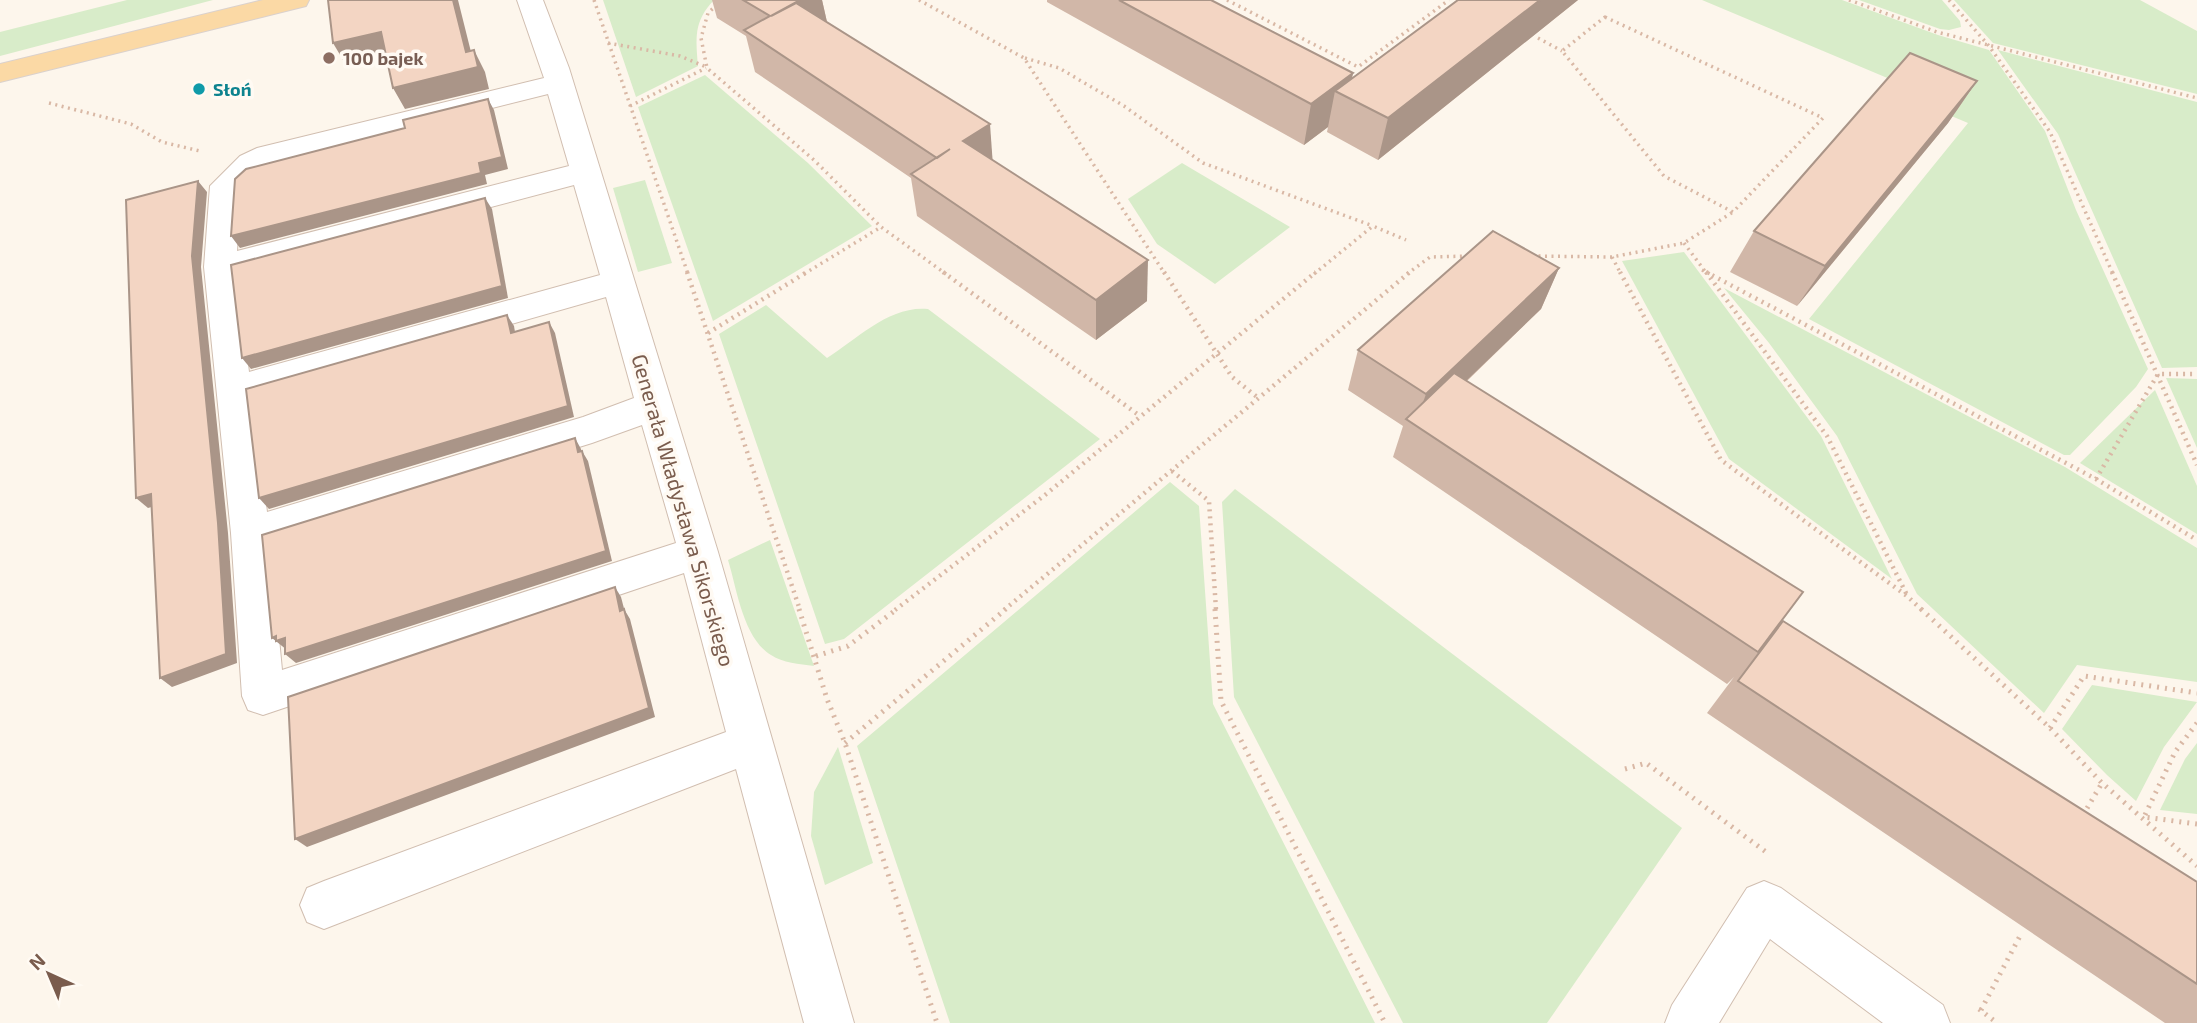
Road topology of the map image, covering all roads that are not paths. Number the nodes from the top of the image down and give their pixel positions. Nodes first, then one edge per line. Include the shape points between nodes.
1 (530, 0) edge
2 (280, 2) edge
3 (0, 73) edge
4 (559, 83) junction
5 (584, 172) junction
6 (220, 267) junction
7 (617, 282) junction
8 (232, 390) junction
9 (654, 405) junction
10 (250, 533) junction
11 (698, 552) junction
12 (750, 743) junction
13 (324, 905) dead end
14 (829, 1023) edge
15 (1690, 1023) edge
16 (1926, 1023) edge

1 - 4 street, Generała Władysława Sikorskiego
2 - 3 main road
4 - 5 street, Generała Władysława Sikorskiego
4 - 6 street via 251,163 226,186
5 - 6 street
5 - 7 street, Generała Władysława Sikorskiego
6 - 8 street
7 - 8 street
7 - 9 street, Generała Władysława Sikorskiego
8 - 10 street
9 - 10 street via 592,429
9 - 11 street, Generała Władysława Sikorskiego
10 - 11 street via 264,696
11 - 12 street, Generała Władysława Sikorskiego
12 - 13 street
12 - 14 street, Generała Władysława Sikorskiego
15 - 16 street via 1764,905

